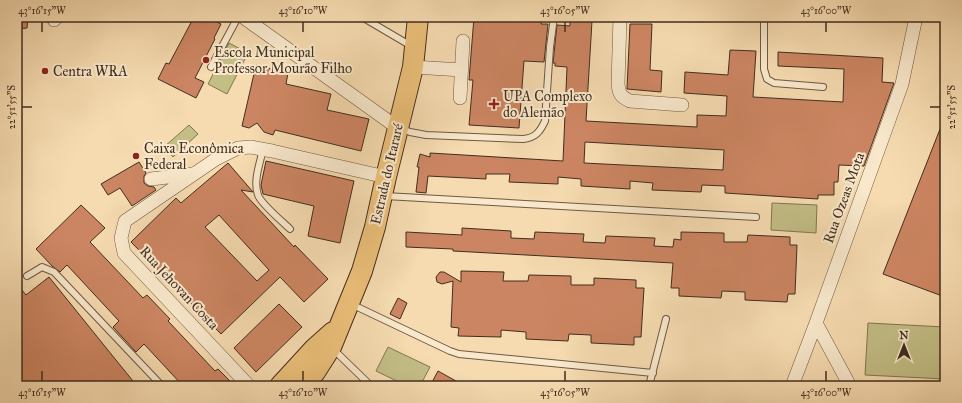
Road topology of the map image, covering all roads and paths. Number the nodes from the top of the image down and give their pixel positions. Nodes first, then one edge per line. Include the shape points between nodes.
1 (238, 17) edge
2 (243, 17) edge
3 (362, 17) edge
4 (418, 17) edge
5 (554, 17) edge
6 (620, 17) edge
7 (764, 17) edge
8 (916, 17) edge
9 (463, 41) dead end
10 (414, 58) junction
11 (211, 67) dead end
12 (462, 70) junction
13 (823, 87) dead end
14 (460, 98) dead end
15 (682, 105) dead end
16 (398, 128) junction
17 (263, 149) junction
18 (196, 173) junction
19 (151, 179) dead end
20 (384, 186) junction
21 (756, 217) dead end
22 (290, 229) dead end
23 (27, 276) dead end
24 (350, 303) junction
25 (666, 319) dead end
26 (816, 323) junction
27 (327, 344) junction
28 (653, 373) junction
29 (162, 386) edge
30 (249, 386) edge
31 (280, 386) edge
32 (303, 386) edge
33 (371, 386) edge
34 (650, 386) edge
35 (792, 386) edge
36 (850, 386) edge

1 - 11 lane
2 - 16 street
3 - 10 lane
4 - 10 main road, Estrada do Itararé
5 - 16 lane via 545,121 536,135 522,139 426,135
6 - 15 street via 619,93 630,101
7 - 13 lane via 764,69 767,79 774,83
8 - 26 street, Rua Ozeas Mota via 902,84
9 - 12 street
10 - 12 street
10 - 16 main road, Estrada do Itararé
12 - 14 street
16 - 20 main road, Estrada do Itararé
17 - 18 street, Rua Jehovan Costa via 238,148
17 - 20 street, Rua Jehovan Costa
17 - 22 lane via 257,179 258,196
18 - 19 street
18 - 30 street, Rua Jehovan Costa via 125,221 120,238 122,248
20 - 21 lane
20 - 24 main road, Estrada do Itararé via 375,227
23 - 29 lane via 42,267 54,272
24 - 27 main road, Estrada do Itararé via 339,327
24 - 28 lane via 454,353
25 - 28 lane
26 - 35 street, Rua Ozeas Mota
26 - 36 street
27 - 31 main road, Estrada do Itararé
27 - 32 main road, Estrada do Itararé via 315,372
27 - 33 lane
28 - 34 lane

